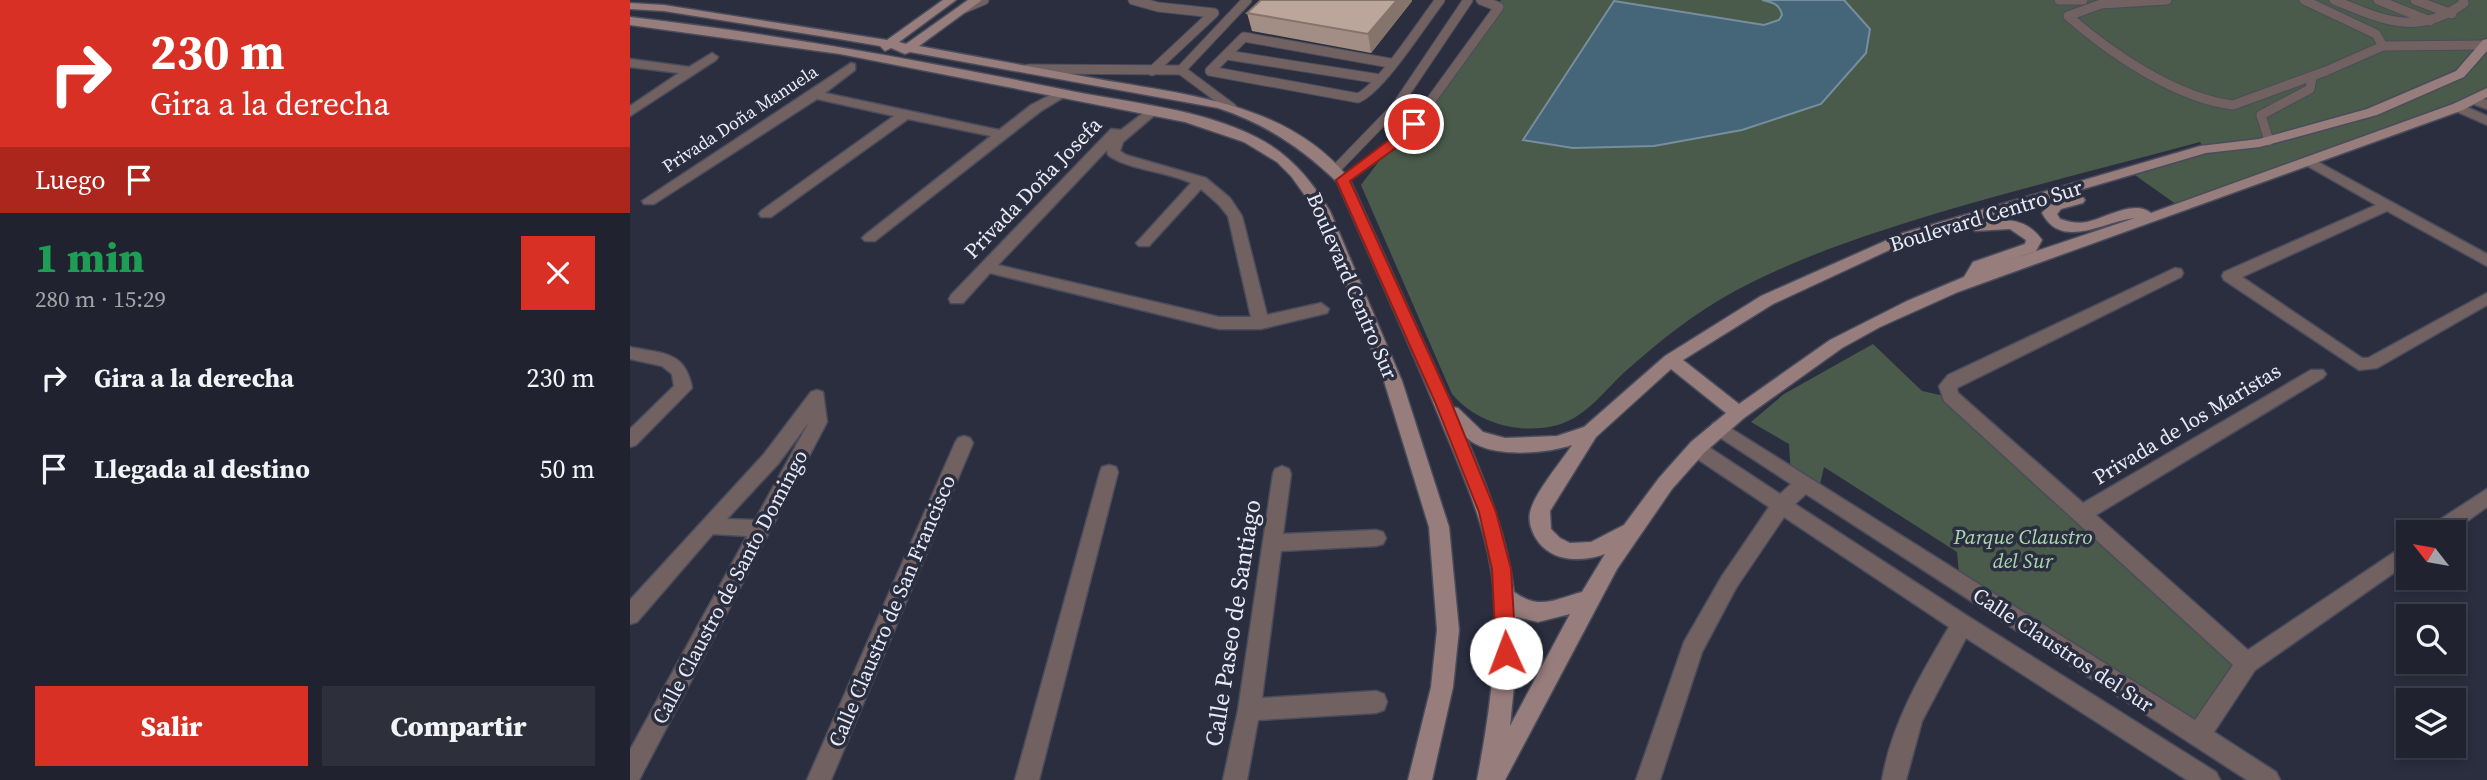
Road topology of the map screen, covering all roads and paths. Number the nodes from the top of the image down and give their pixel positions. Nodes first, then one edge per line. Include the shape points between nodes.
1 (950, 0) edge
2 (976, 0) edge
3 (984, 0) edge
4 (1133, 0) edge
5 (1440, 0) edge
6 (1468, 0) edge
7 (1482, 0) edge
8 (2059, 0) edge
9 (2083, 0) edge
10 (2167, 0) edge
11 (2304, 0) edge
12 (2334, 0) edge
13 (2378, 0) edge
14 (2415, 0) edge
15 (2138, 1) edge
16 (2461, 1) edge
17 (1245, 4) edge
18 (630, 6) edge
19 (965, 8) junction
20 (1214, 13) junction
21 (2452, 14) junction
22 (630, 21) edge
23 (921, 21) junction
24 (2431, 21) junction
25 (839, 35) junction
26 (906, 40) junction
27 (889, 44) junction
28 (2486, 44) edge
29 (2383, 46) junction
30 (1227, 55) junction
31 (712, 57) dead end
32 (871, 57) junction
33 (890, 61) junction
34 (630, 63) edge
35 (1390, 63) junction
36 (851, 67) dead end
37 (1026, 69) junction
38 (692, 71) junction
39 (1152, 71) junction
40 (1181, 71) junction
41 (2312, 78) junction
42 (1380, 79) junction
43 (1042, 90) junction
44 (1063, 94) junction
45 (815, 95) junction
46 (2483, 99) edge
47 (2458, 107) junction
48 (1036, 108) junction
49 (1232, 108) junction
50 (1147, 110) junction
51 (630, 112) edge
52 (904, 115) junction
53 (2487, 121) edge
54 (1371, 133) junction
55 (1004, 135) junction
56 (1399, 140) junction
57 (2269, 141) junction
58 (2309, 161) junction
59 (1338, 176) junction
60 (2108, 179) junction
61 (1200, 181) junction
62 (649, 201) dead end
63 (2388, 205) junction
64 (765, 214) dead end
65 (2160, 215) junction
66 (1908, 236) junction
67 (870, 238) dead end
68 (1144, 243) dead end
69 (2487, 261) edge
70 (985, 267) junction
71 (2175, 273) dead end
72 (1967, 282) junction
73 (2487, 298) edge
74 (957, 299) dead end
75 (1321, 309) dead end
76 (1261, 323) junction
77 (630, 353) edge
78 (1671, 360) junction
79 (2317, 374) dead end
80 (1443, 402) junction
81 (1738, 413) junction
82 (1719, 428) junction
83 (1590, 432) junction
84 (630, 440) edge
85 (964, 443) dead end
86 (1697, 449) junction
87 (1109, 472) dead end
88 (1282, 474) dead end
89 (1804, 484) junction
90 (2487, 497) edge
91 (1782, 504) junction
92 (2081, 514) junction
93 (2454, 520) edge
94 (708, 526) junction
95 (763, 528) junction
96 (1632, 529) junction
97 (1376, 538) dead end
98 (1274, 543) junction
99 (2396, 560) edge
100 (1504, 596) junction
101 (1588, 600) junction
102 (630, 615) edge
103 (1962, 624) junction
104 (2247, 663) junction
105 (2090, 668) junction
106 (2076, 697) junction
107 (1376, 702) dead end
108 (1249, 710) junction
109 (2198, 736) junction
110 (2178, 771) edge
111 (630, 774) edge
112 (820, 780) edge
113 (1027, 780) edge
114 (1235, 780) edge
115 (1420, 780) edge
116 (1490, 780) edge
117 (1648, 780) edge
118 (1894, 780) edge
119 (2208, 780) edge
120 (2268, 780) edge

1 - 23 street
2 - 19 street
3 - 19 lane
4 - 20 lane
5 - 35 lane
6 - 54 lane via 1396,107
7 - 56 lane via 1499,8
8 - 9 lane
10 - 15 lane
11 - 29 lane via 2376,34
12 - 24 lane via 2389,23
13 - 24 lane
14 - 21 lane
15 - 41 lane via 2081,5 2068,16 2117,54 2213,102 2233,105
16 - 21 lane
17 - 20 lane
17 - 40 lane
18 - 25 street
19 - 26 street via 926,35
20 - 39 lane
21 - 24 lane
22 - 32 street, Boulevard Centro Sur
23 - 25 street via 891,30
23 - 26 street
25 - 27 street
26 - 27 street
26 - 33 street
26 - 37 street, Boulevard Centro Sur
27 - 32 street
28 - 29 lane
28 - 57 street, Boulevard Centro Sur via 2460,74 2372,112
29 - 41 lane
30 - 35 lane via 1244,37
30 - 42 lane
30 - 42 lane via 1210,71 1350,99 1367,94
31 - 38 street
32 - 33 street, Boulevard Centro Sur
33 - 43 street, Boulevard Centro Sur
34 - 38 street
35 - 42 lane
36 - 45 street, Privada Doña Manuela
37 - 39 lane
37 - 49 street, Boulevard Centro Sur
38 - 51 street
39 - 40 lane
40 - 49 lane
41 - 57 lane via 2310,89 2261,115
43 - 44 street, Boulevard Centro Sur
43 - 48 street
44 - 48 street
44 - 50 street, Boulevard Centro Sur
45 - 52 street
45 - 62 street, Privada Doña Manuela
46 - 47 street
47 - 53 street
47 - 58 street
48 - 55 street
49 - 59 street, Boulevard Centro Sur via 1287,133
50 - 61 street, Privada Doña Josefa via 1117,139 1113,152
50 - 70 street, Privada Doña Josefa via 1114,133
50 - 115 street, Boulevard Centro Sur via 1237,133 1277,155 1302,176 1323,211 1392,381 1439,527 1448,630 1442,687
52 - 55 street
52 - 64 street
54 - 56 lane
54 - 59 lane
55 - 67 street
56 - 59 lane
57 - 60 street, Boulevard Centro Sur via 2205,149
58 - 63 street
58 - 65 street
59 - 80 street, Boulevard Centro Sur
60 - 65 street via 2099,192 2056,206 2049,213 2054,222 2079,230 2133,213
60 - 66 street, Boulevard Centro Sur
61 - 68 street
61 - 76 street via 1227,202 1235,216
63 - 69 street
63 - 73 street via 2230,276 2359,364 2371,364
65 - 72 street
66 - 72 street via 1959,234 2001,222 2029,233 2034,240 2031,247 1979,265
66 - 78 street, Boulevard Centro Sur via 1767,300
70 - 74 street, Privada Doña Josefa
70 - 76 street via 1219,323
71 - 92 street via 1948,386 1950,396
72 - 81 street via 1835,345
75 - 76 street
77 - 84 street via 667,361 680,371 683,388
78 - 81 street
78 - 83 street, Boulevard Centro Sur
79 - 92 street, Privada de los Maristas
80 - 83 street, Boulevard Centro Sur via 1477,437 1505,445 1557,443
80 - 100 street, Boulevard Centro Sur via 1488,512
81 - 82 street
82 - 86 street
82 - 89 street, Calle Claustros del Sur
83 - 96 street via 1540,510 1537,525 1553,544 1581,552
85 - 112 street, Calle Claustro de San Francisco
86 - 91 street, Calle Claustros del Sur
86 - 96 street
87 - 113 street
88 - 98 street, Calle Paseo de Santiago
89 - 91 street
89 - 105 street, Calle Claustros del Sur
90 - 93 street
91 - 103 street, Calle Claustros del Sur
91 - 117 street via 1729,582 1692,649
92 - 104 street
94 - 95 street
94 - 95 street, Calle Claustro de Santo Domingo via 771,459 817,397 818,422
94 - 102 street
95 - 111 street, Calle Claustro de Santo Domingo
96 - 101 street
97 - 98 street
98 - 108 street, Calle Paseo de Santiago
99 - 104 street
100 - 101 street via 1523,610 1538,613
100 - 116 street, Boulevard Centro Sur via 1504,699
101 - 116 street
103 - 106 street, Calle Claustros del Sur
103 - 118 street via 1923,693
104 - 109 street
105 - 106 street
105 - 109 street, Calle Claustros del Sur
106 - 110 street, Calle Claustros del Sur
107 - 108 street
108 - 114 street, Calle Paseo de Santiago
109 - 120 street, Calle Claustros del Sur
110 - 119 street, Calle Claustros del Sur

